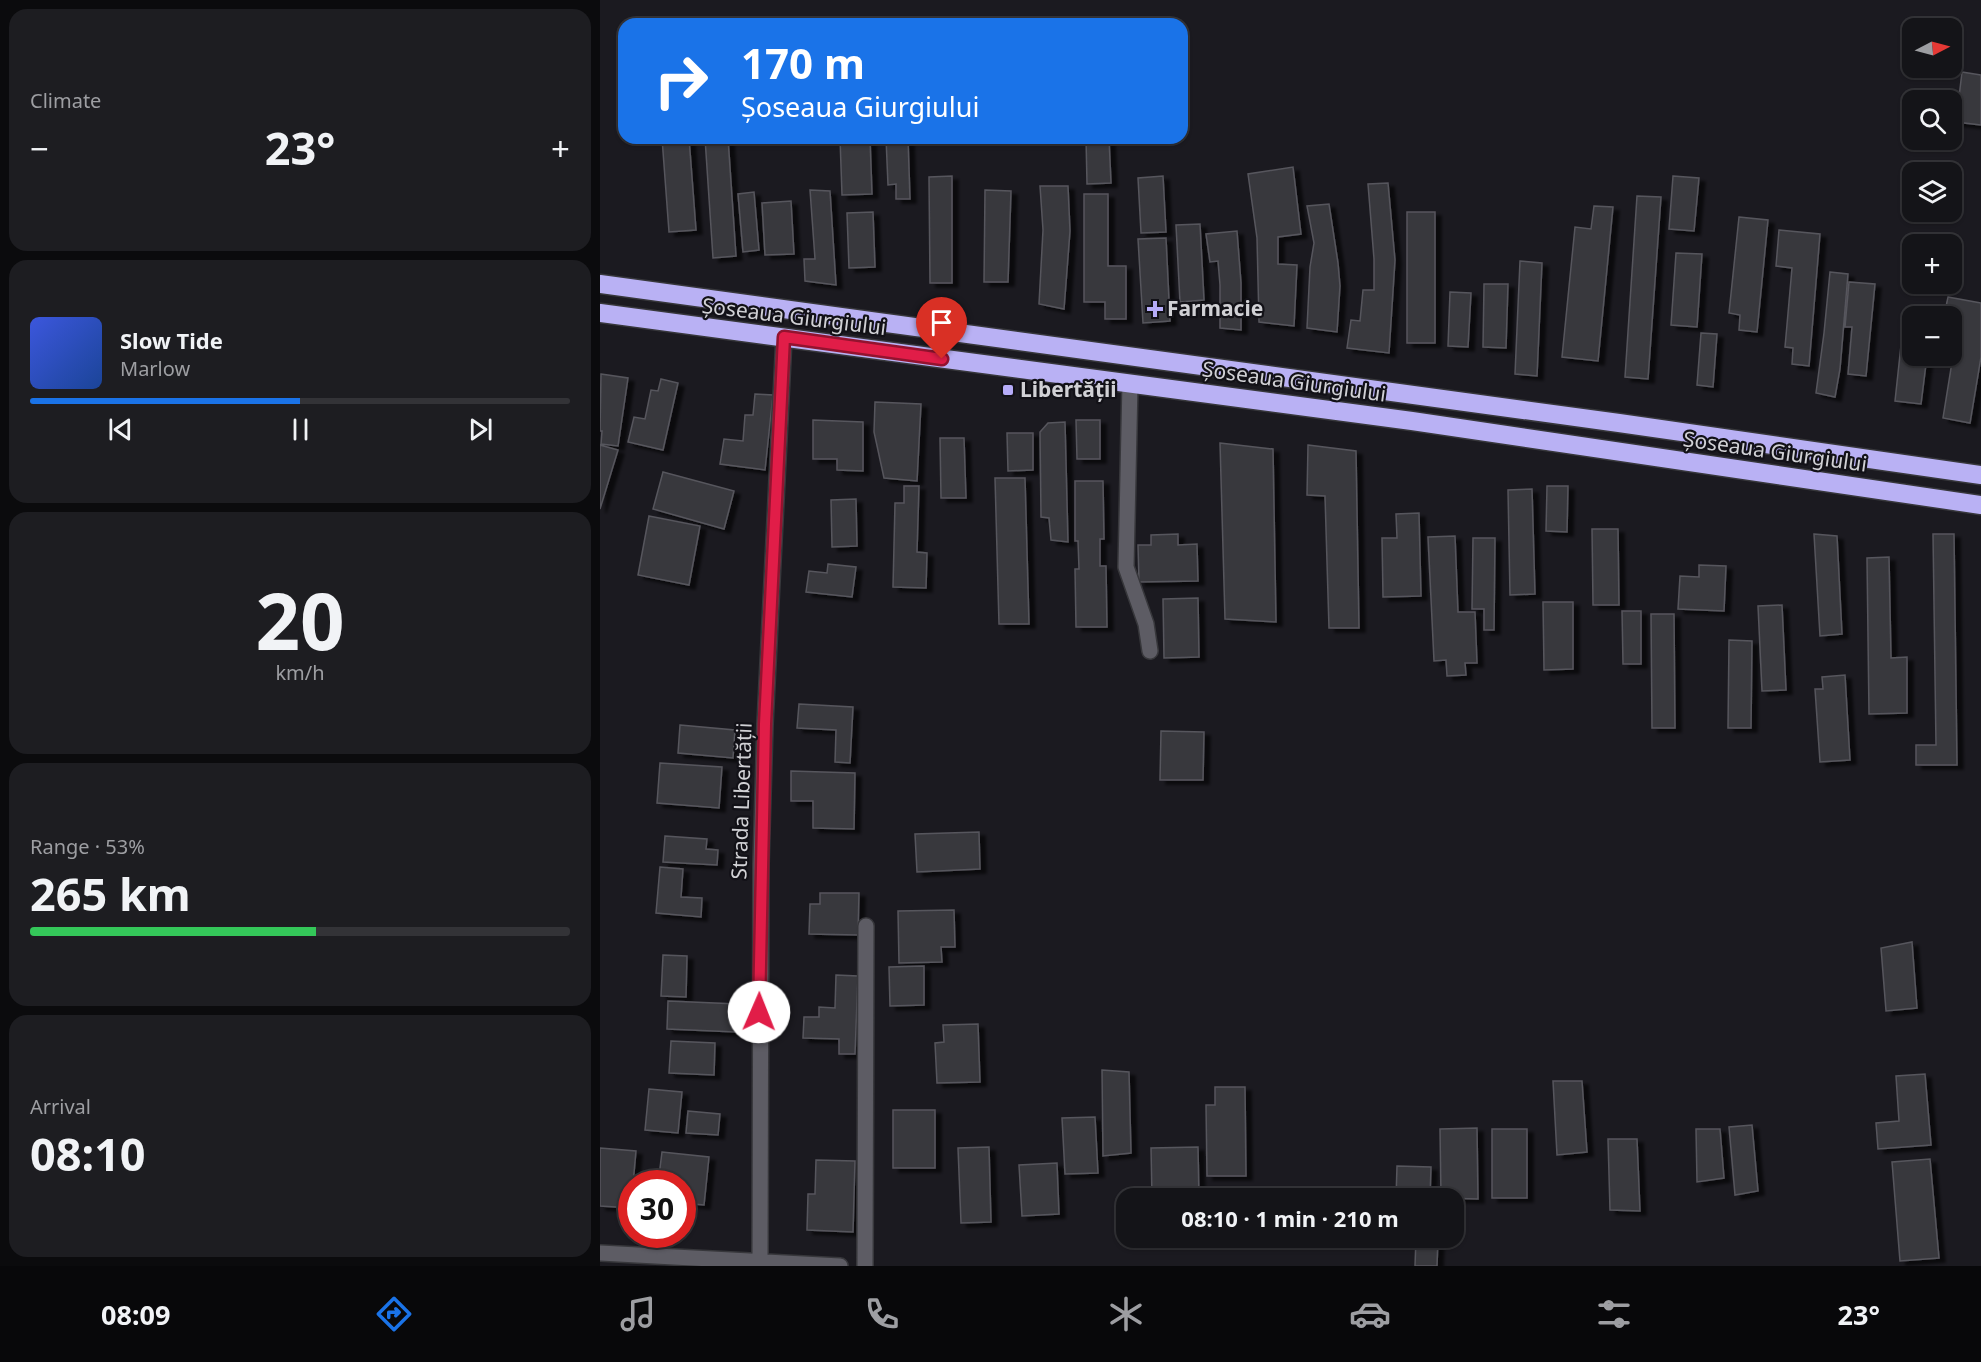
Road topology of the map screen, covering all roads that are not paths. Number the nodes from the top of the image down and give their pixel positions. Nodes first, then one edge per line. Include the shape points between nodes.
1 (600, 284) edge
2 (600, 313) edge
3 (784, 337) junction
4 (1130, 383) junction
5 (1981, 475) edge
6 (1981, 505) edge
7 (1150, 651) dead end
8 (866, 926) dead end
9 (600, 1253) edge
10 (760, 1263) edge
11 (840, 1266) edge
12 (865, 1266) edge

1 - 5 highway, Șoseaua Giurgiului
2 - 3 highway, Șoseaua Giurgiului
3 - 4 highway, Șoseaua Giurgiului
3 - 10 street, Strada Libertății via 762,817
4 - 6 highway, Șoseaua Giurgiului
4 - 7 street via 1126,567 1146,624
8 - 12 street
9 - 10 street
10 - 11 street

